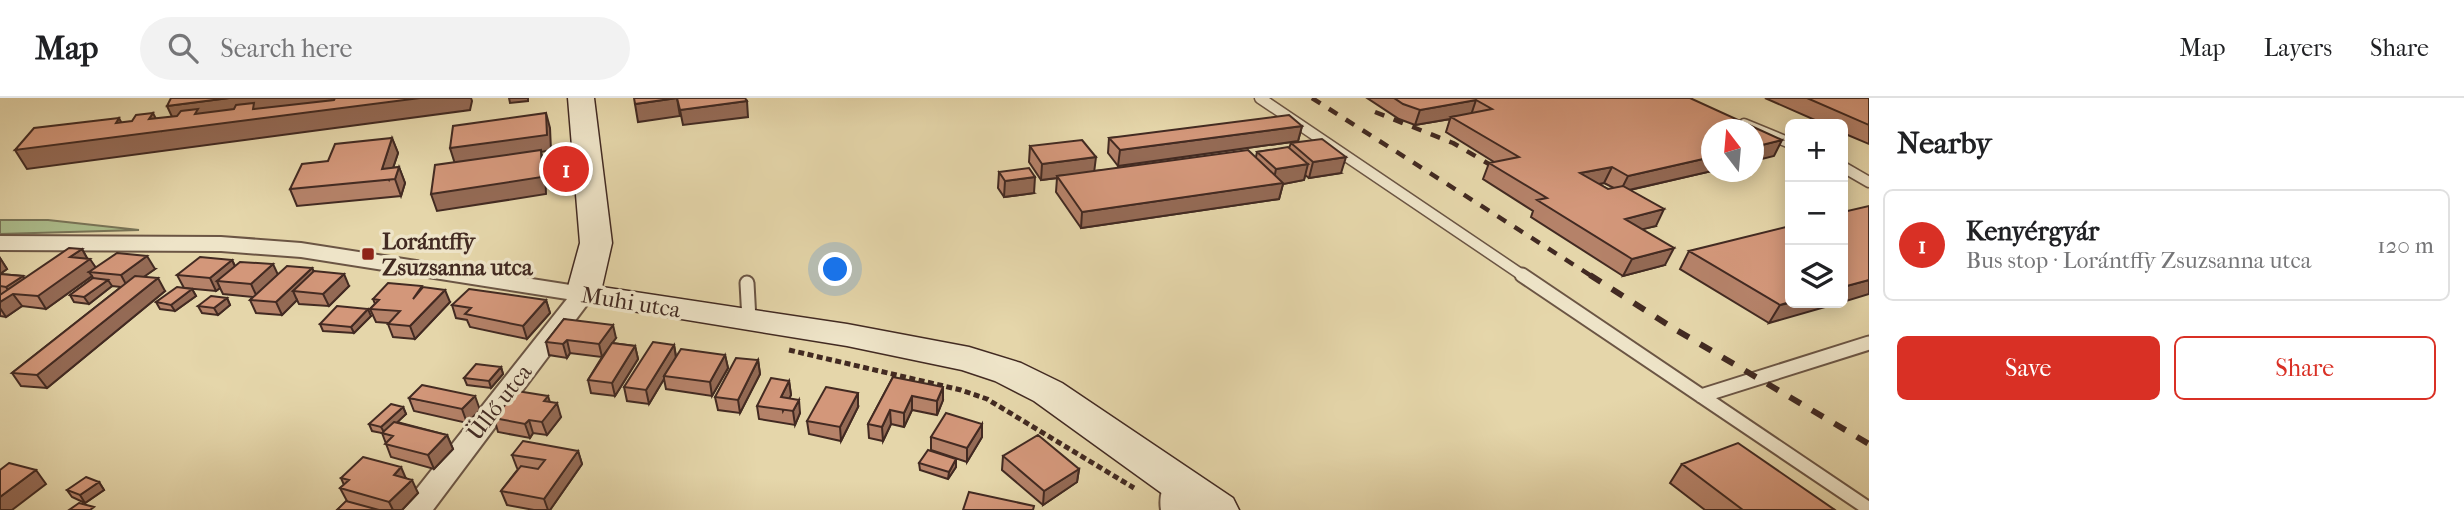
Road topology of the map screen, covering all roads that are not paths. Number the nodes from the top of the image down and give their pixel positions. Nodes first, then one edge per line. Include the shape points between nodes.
1 (580, 98) edge
2 (1260, 98) edge
3 (1764, 133) edge
4 (1785, 141) edge
5 (1848, 170) edge
6 (1869, 182) edge
7 (0, 243) edge
8 (747, 283) dead end
9 (583, 294) junction
10 (749, 320) junction
11 (1869, 343) edge
12 (1701, 396) junction
13 (1178, 497) edge
14 (1869, 509) edge
15 (416, 510) edge
16 (1217, 510) edge

1 - 9 main road via 596,243
2 - 12 lane
3 - 4 lane
5 - 6 lane
7 - 9 street, Muhi utca via 221,244 301,250
8 - 10 lane
9 - 10 main road, Muhi utca
9 - 15 street, Üllő utca
10 - 13 main road, Muhi utca via 969,359 1009,372 1048,392
11 - 12 lane
12 - 14 lane
13 - 16 main road, Muhi utca

